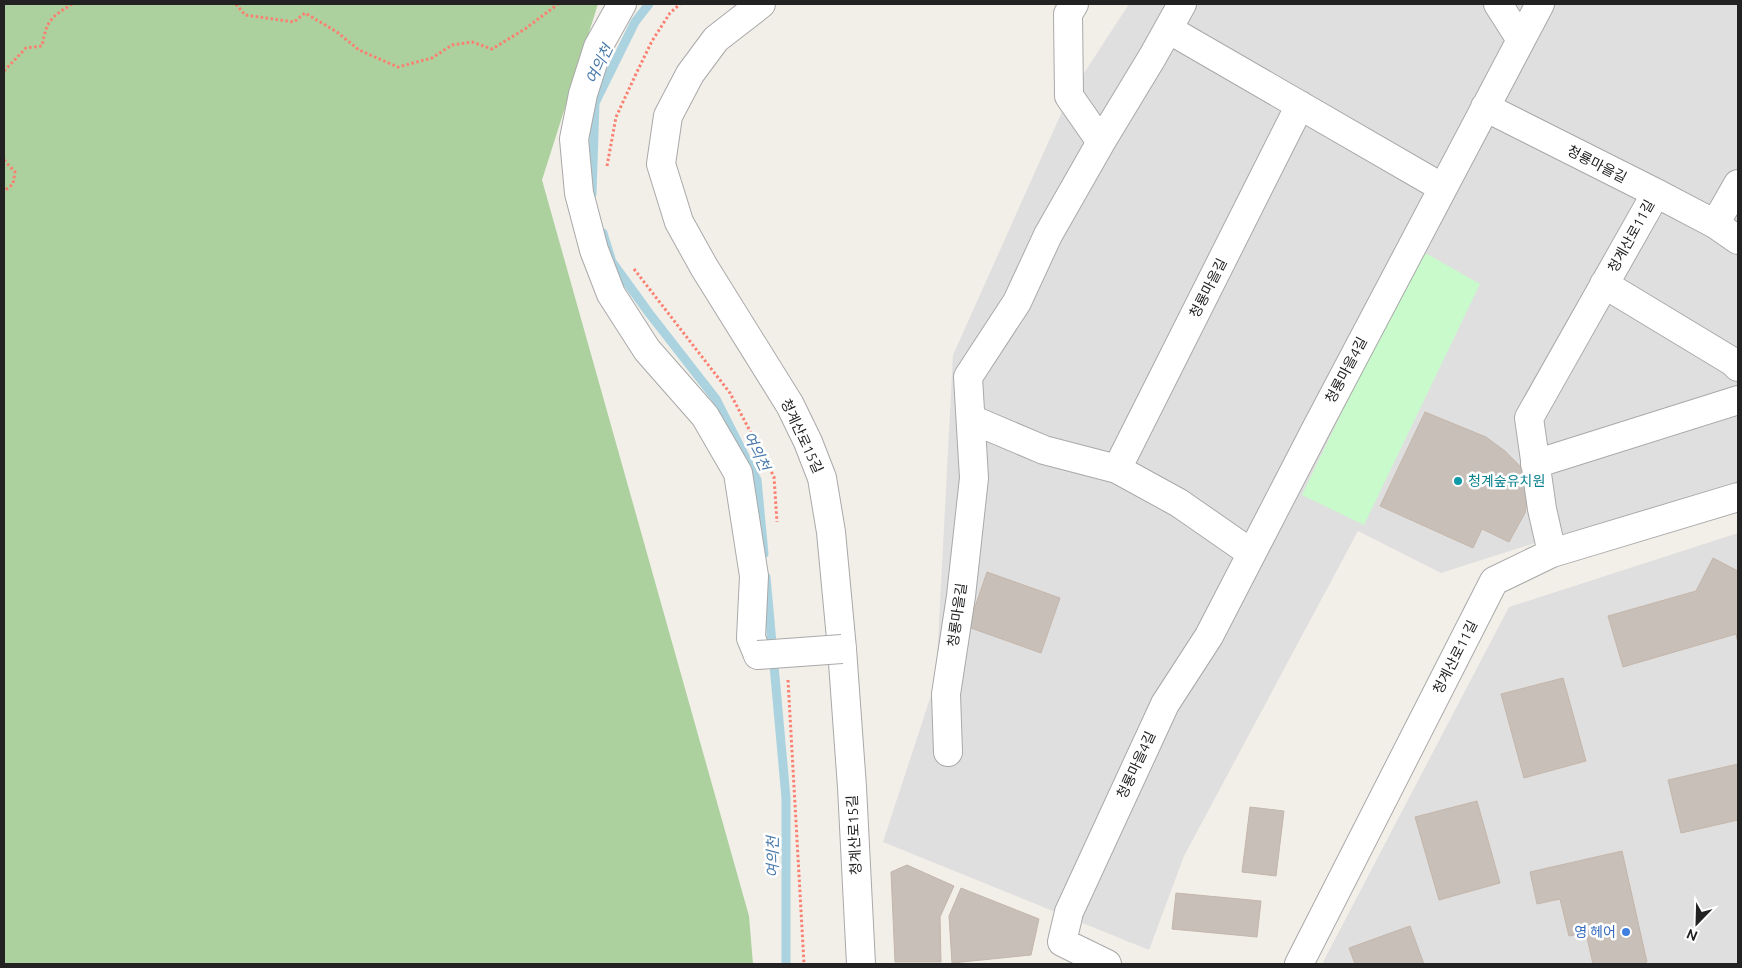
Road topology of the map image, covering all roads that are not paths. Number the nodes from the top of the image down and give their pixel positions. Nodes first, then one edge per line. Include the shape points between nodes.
1 (622, 4) edge
2 (760, 4) edge
3 (1074, 4) edge
4 (1182, 4) edge
5 (1498, 4) edge
6 (1540, 4) edge
7 (1168, 29) junction
8 (1521, 40) junction
9 (1300, 105) junction
10 (1485, 107) junction
11 (1101, 142) junction
12 (1738, 184) edge
13 (1443, 188) junction
14 (1656, 193) junction
15 (1715, 224) junction
16 (1738, 240) edge
17 (1604, 284) junction
18 (1738, 367) edge
19 (1738, 400) edge
20 (971, 420) junction
21 (1535, 464) junction
22 (1117, 469) junction
23 (1738, 497) edge
24 (1251, 553) junction
25 (1552, 553) junction
26 (842, 649) junction
27 (948, 752) dead end
28 (861, 964) edge
29 (1107, 964) edge
30 (1299, 964) edge

1 - 26 street, bridge via 598,47 574,139 579,194 594,250 611,294 646,350 706,416 738,473 754,576 751,638 758,655
2 - 26 street, 청계산로15길 via 716,39 690,74 668,116 661,164 679,222 790,405 822,478 831,532
3 - 11 street via 1068,14 1069,96
4 - 7 street, 청룡마을길
5 - 8 street
6 - 8 street, 청룡마을4길
7 - 9 street
7 - 11 street, 청룡마을길
8 - 10 street, 청룡마을4길
9 - 13 street
9 - 22 street, 청룡마을길
10 - 13 street, 청룡마을4길
10 - 14 street, 청룡마을길
11 - 20 street, 청룡마을길 via 1048,234 1017,302 968,377
12 - 15 street
13 - 24 street, 청룡마을4길
14 - 15 street, 청계산로11길
14 - 17 street, 청계산로11길
15 - 16 street, 청계산로11길
17 - 18 street, 청계산로11길
17 - 21 street, 청계산로11길 via 1529,418
19 - 21 street
20 - 22 street via 1044,450
20 - 27 street, 청룡마을길 via 974,478 946,694
21 - 25 street, 청계산로11길
22 - 24 street via 1179,503
23 - 25 street, 청계산로11길
24 - 29 street, 청룡마을4길 via 1209,636 1165,704 1069,912 1062,942
25 - 30 street, 청계산로11길 via 1494,581
26 - 28 street, 청계산로15길

